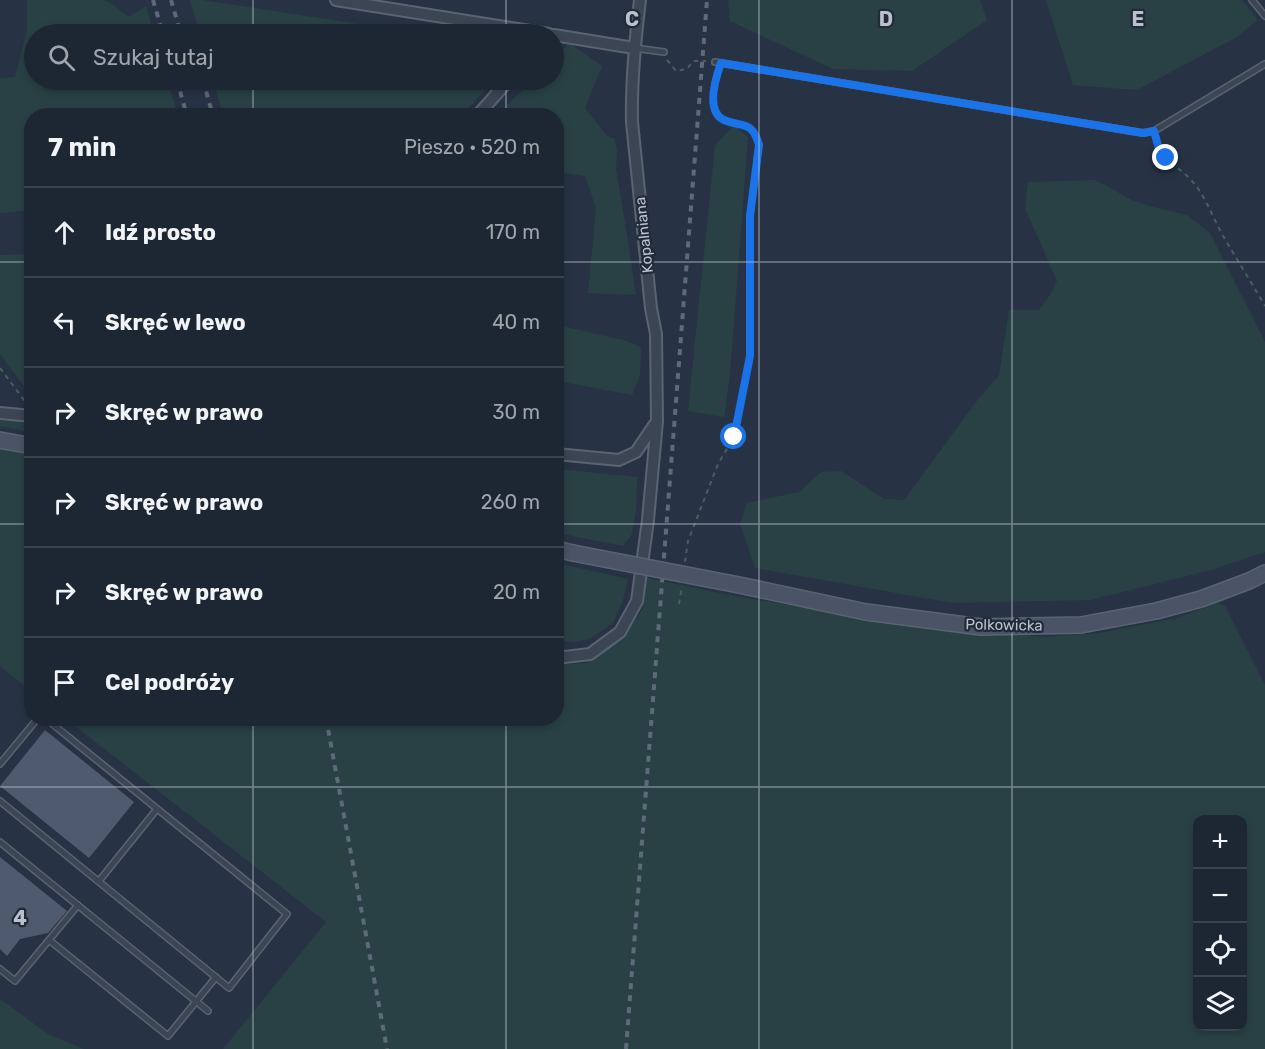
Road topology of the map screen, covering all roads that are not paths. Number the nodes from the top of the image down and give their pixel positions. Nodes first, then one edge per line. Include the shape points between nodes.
1 (336, 0) edge
2 (640, 0) edge
3 (1252, 0) edge
4 (1265, 16) edge
5 (483, 24) edge
6 (564, 37) edge
7 (634, 48) junction
8 (662, 52) road end
9 (718, 62) road end
10 (1265, 64) edge
11 (500, 90) edge
12 (484, 108) edge
13 (0, 413) edge
14 (24, 415) edge
15 (657, 421) junction
16 (0, 440) edge
17 (24, 444) edge
18 (564, 455) edge
19 (564, 551) edge
20 (1265, 573) edge
21 (564, 657) edge
22 (31, 726) edge
23 (55, 726) edge
24 (0, 764) edge
25 (0, 801) edge
26 (157, 809) junction
27 (0, 842) edge
28 (99, 881) junction
29 (78, 905) junction
30 (49, 940) junction
31 (0, 969) edge
32 (216, 977) junction
33 (197, 1002) junction
34 (208, 1011) dead end

1 - 5 street
2 - 7 street, Kopalniana
3 - 4 lane
6 - 7 street
7 - 8 lane
7 - 15 street, Kopalniana via 633,129 656,334
9 - 10 lane via 1143,133 1154,131
11 - 12 street
13 - 14 street
15 - 18 street via 636,452 619,460
15 - 21 street, Kopalniana via 636,601 620,632 590,654
16 - 17 main road
19 - 20 main road, Polkowicka, bridge via 866,612 981,627 1081,626 1190,602
22 - 24 lane
23 - 26 lane
25 - 28 lane
26 - 28 lane
26 - 32 lane via 287,914 229,988
27 - 29 lane
28 - 32 lane
29 - 30 lane
29 - 33 lane
30 - 31 lane via 15,981
30 - 33 lane via 168,1036
32 - 33 lane
33 - 34 lane

